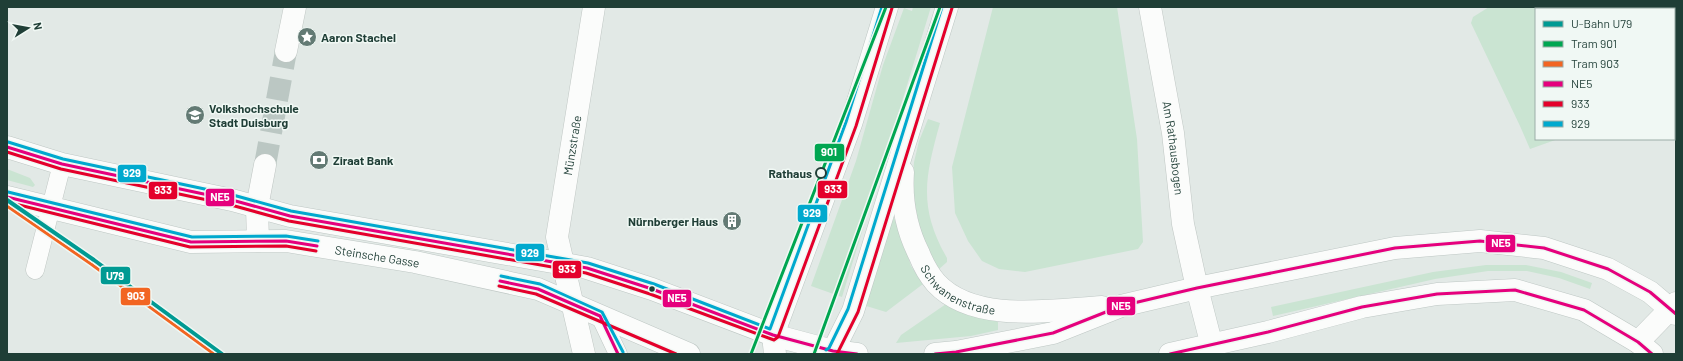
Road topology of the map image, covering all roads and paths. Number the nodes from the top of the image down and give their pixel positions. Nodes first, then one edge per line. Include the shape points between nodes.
1 (295, 7) edge
2 (594, 7) edge
3 (887, 7) edge
4 (947, 7) edge
5 (1150, 7) edge
6 (286, 51) tunnel mouth
7 (905, 143) junction
8 (7, 146) edge
9 (62, 164) junction
10 (265, 165) tunnel mouth
11 (7, 197) edge
12 (257, 207) junction
13 (50, 209) junction
14 (258, 241) junction
15 (35, 270) dead end
16 (568, 283) junction
17 (1197, 288) junction
18 (1121, 306) junction
19 (1674, 309) edge
20 (600, 316) junction
21 (774, 345) edge
22 (1645, 348) edge
23 (1213, 350) edge
24 (831, 352) edge
25 (584, 354) edge
26 (618, 354) edge
27 (689, 354) edge
28 (857, 354) edge
29 (935, 354) edge
30 (1170, 354) edge

1 - 6 main road
2 - 16 main road, Münzstraße via 557,237
3 - 21 main road via 851,124
4 - 7 main road, Schwanenstraße
5 - 17 main road, Am Rathausbogen via 1173,133 1183,224
7 - 18 main road, Schwanenstraße via 902,190 905,216 912,241 922,262 946,291 981,308 1004,312
7 - 24 main road, Schwanenstraße via 853,311
8 - 9 main road, Steinsche Gasse
9 - 12 main road, Steinsche Gasse
9 - 13 lane
10 - 12 main road
11 - 13 main road, Steinsche Gasse
12 - 14 main road
12 - 16 main road, Steinsche Gasse
13 - 14 main road, Steinsche Gasse via 191,242
13 - 15 lane
14 - 16 main road, Steinsche Gasse via 286,241 415,262 538,289
16 - 20 main road, Steinsche Gasse
16 - 21 main road, Steinsche Gasse via 588,268 652,289
16 - 25 main road, Münzstraße
17 - 18 main road
17 - 19 main road via 1395,248 1480,241 1544,248 1608,269 1650,292
17 - 23 main road, Am Rathausbogen
18 - 29 main road via 1053,333
19 - 22 main road
20 - 26 lane
20 - 27 main road, Steinsche Gasse
21 - 24 main road, Steinsche Gasse
22 - 23 main road via 1584,310 1516,290 1437,294 1362,307 1268,332
23 - 30 main road
24 - 28 main road, Steinsche Gasse

